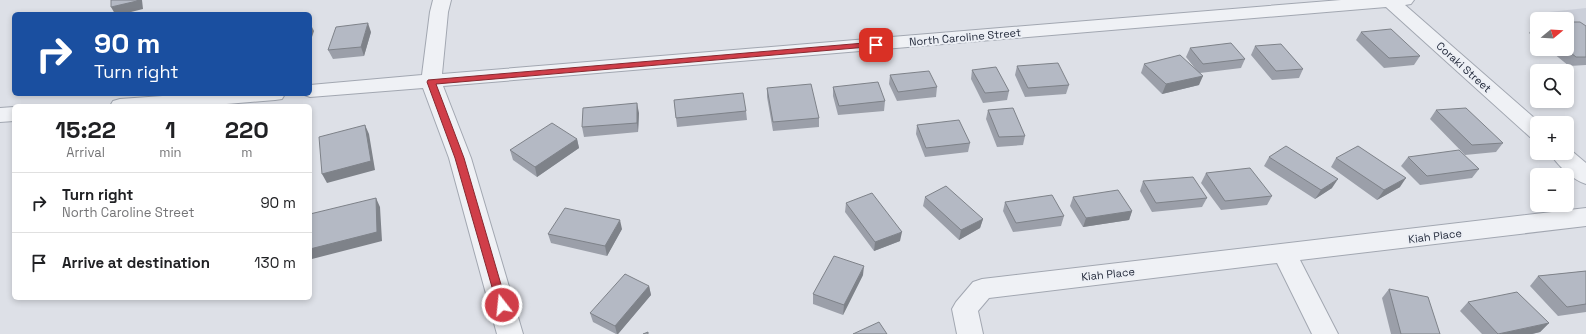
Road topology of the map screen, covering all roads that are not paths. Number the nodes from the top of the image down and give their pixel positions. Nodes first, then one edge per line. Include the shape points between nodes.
1 (442, 0) edge
2 (1398, 1) edge
3 (431, 82) junction
4 (312, 91) edge
5 (249, 96) edge
6 (146, 104) edge
7 (12, 114) edge
8 (0, 115) edge
9 (1530, 125) edge
10 (1569, 160) edge
11 (1586, 176) edge
12 (1586, 217) edge
13 (1285, 254) junction
14 (510, 334) edge
15 (970, 334) edge
16 (1325, 334) edge

1 - 3 street
2 - 3 street, North Caroline Street
2 - 9 street, Coraki Street
3 - 4 street, North Caroline Street
3 - 14 street via 460,158
5 - 6 street
7 - 8 street
10 - 11 street
12 - 13 street, Kiah Place
13 - 15 street, Kiah Place via 982,289 965,309
13 - 16 street

